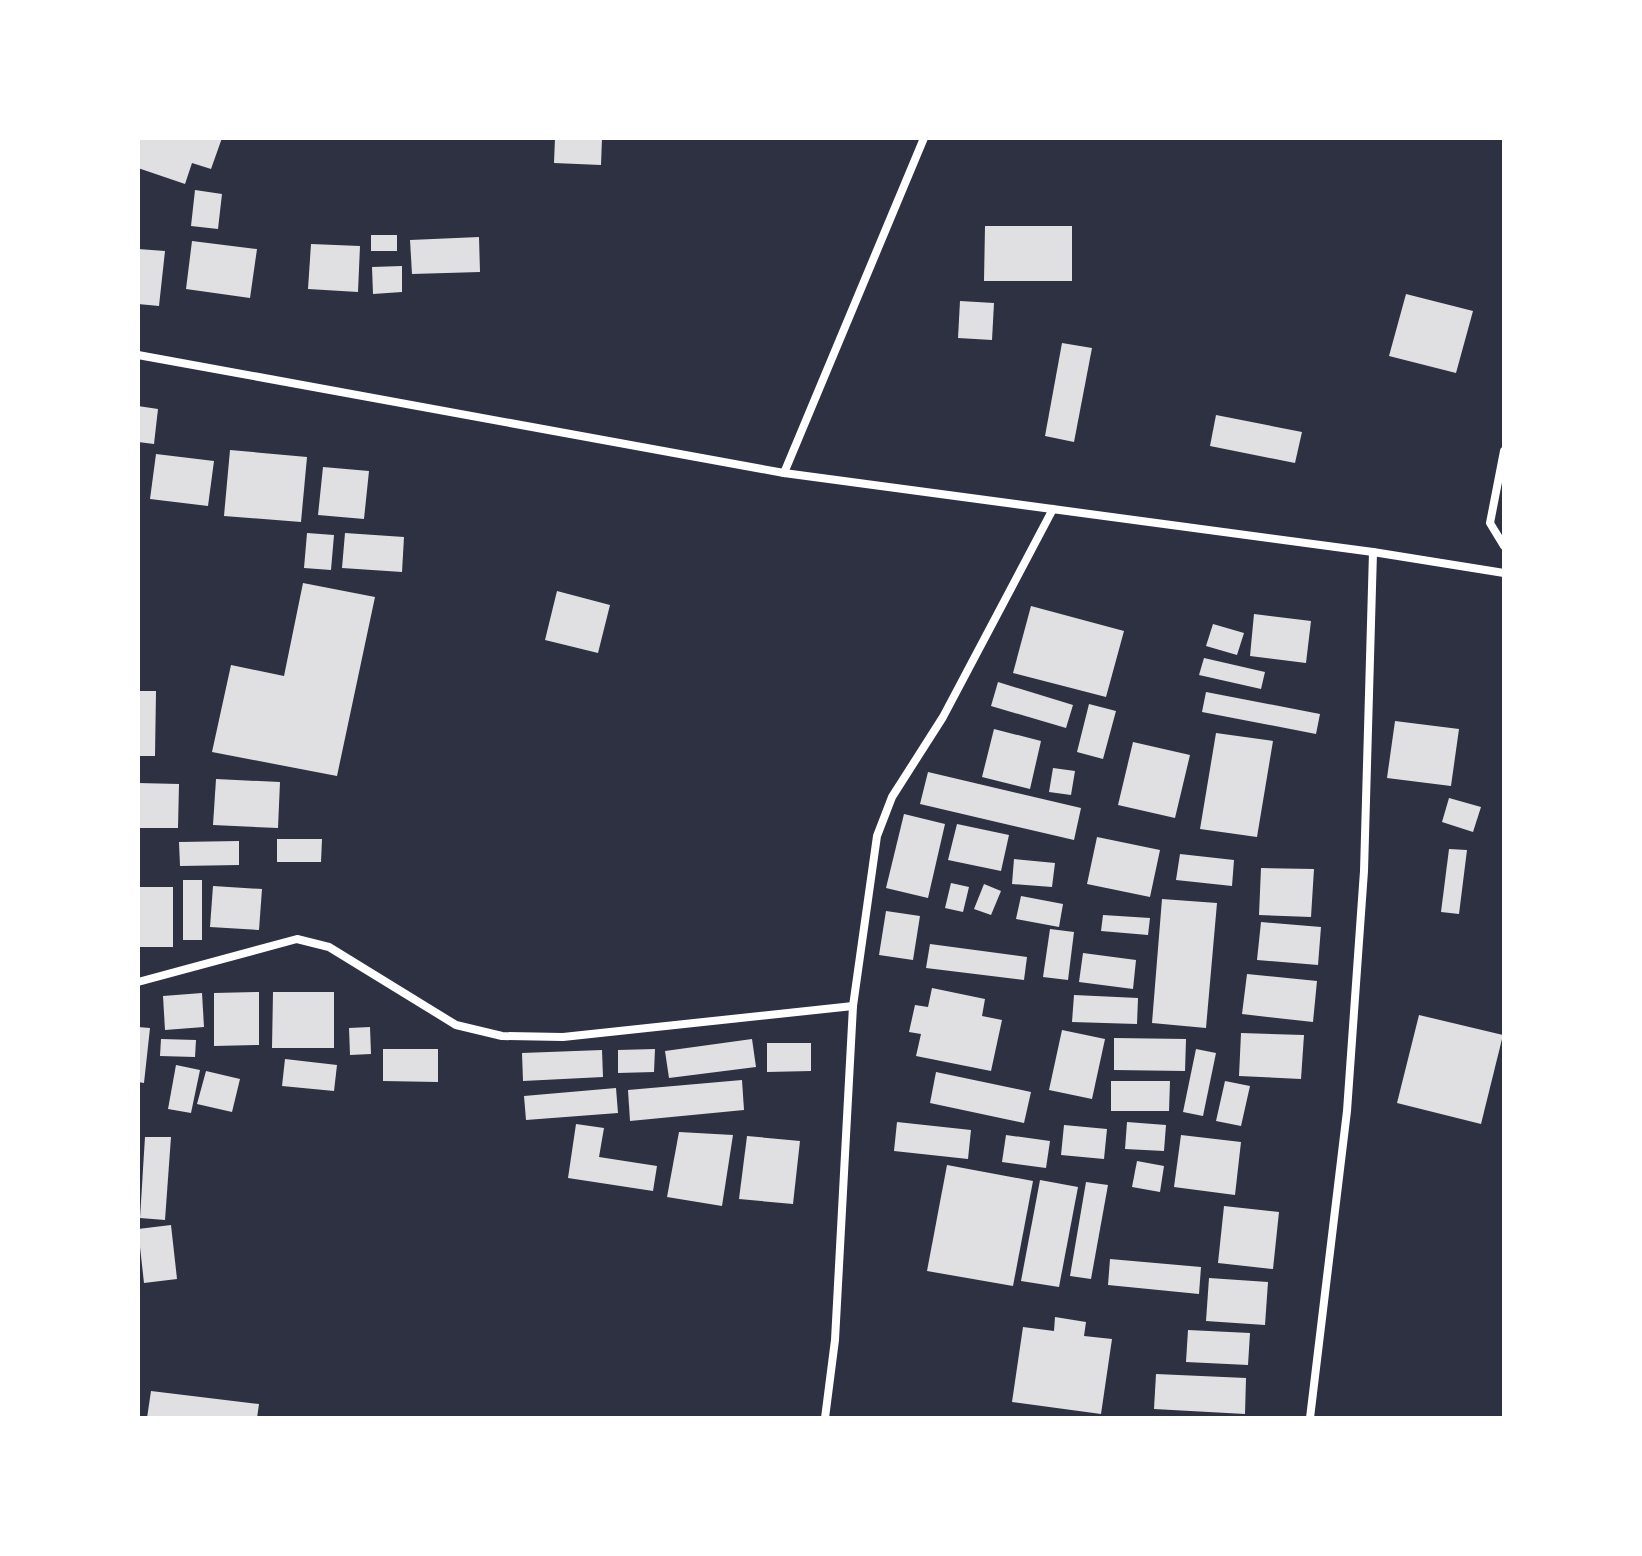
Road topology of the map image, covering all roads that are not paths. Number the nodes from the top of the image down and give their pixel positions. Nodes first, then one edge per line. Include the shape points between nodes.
1 (924, 138) edge
2 (138, 355) edge
3 (1504, 451) edge
4 (784, 473) junction
5 (1053, 509) junction
6 (1504, 546) edge
7 (1373, 552) junction
8 (1504, 573) edge
9 (138, 982) edge
10 (853, 1006) junction
11 (825, 1418) edge
12 (1310, 1418) edge

1 - 4 street
2 - 4 street
3 - 6 street via 1490,523
4 - 5 street
5 - 7 street
5 - 10 street via 943,717 892,797 877,836
7 - 8 street
7 - 12 street via 1364,871 1348,1096
9 - 10 street via 297,939 329,947 456,1025 502,1036 563,1037
10 - 11 street via 835,1340

